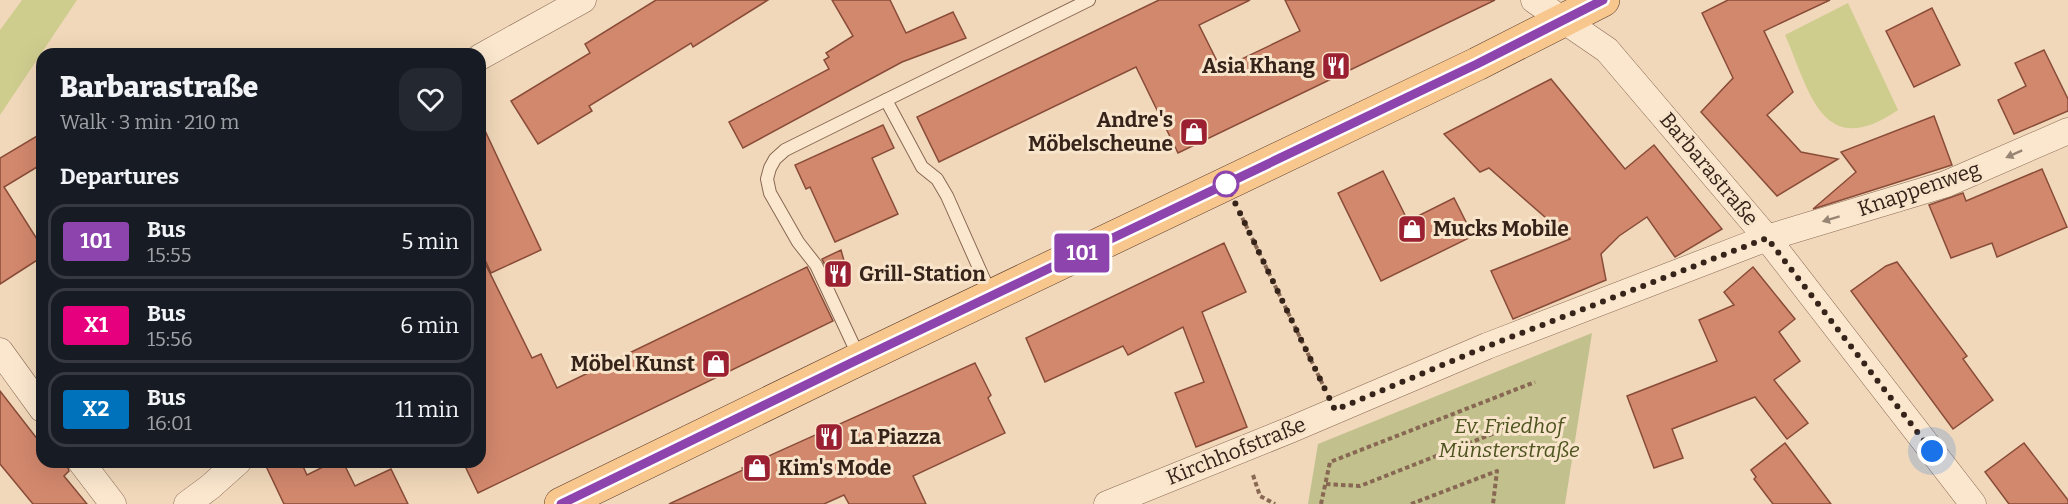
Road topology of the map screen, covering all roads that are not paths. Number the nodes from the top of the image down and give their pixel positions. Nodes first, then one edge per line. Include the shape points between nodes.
1 (583, 0) edge
2 (1089, 0) edge
3 (1534, 0) edge
4 (1604, 0) edge
5 (1563, 20) junction
6 (486, 54) edge
7 (886, 100) junction
8 (2068, 131) edge
9 (1767, 238) junction
10 (992, 296) junction
11 (0, 351) edge
12 (860, 358) junction
13 (36, 401) edge
14 (86, 468) edge
15 (231, 468) edge
16 (113, 504) edge
17 (187, 504) edge
18 (561, 504) edge
19 (1107, 504) edge
20 (1973, 504) edge

1 - 6 street
2 - 7 lane
3 - 5 street, Barbarastraße
4 - 5 main road
5 - 9 street, Barbarastraße via 1607,50
5 - 10 main road
7 - 10 lane via 922,166 947,195
7 - 12 lane via 784,150 775,159 767,179 770,193 816,265
8 -> 9 street, Knappenweg via 1946,184
9 - 19 street, Kirchhofstraße via 1488,346
9 - 20 street, Barbarastraße
10 - 12 main road
11 - 13 street
12 - 18 main road
14 - 16 street
15 - 17 street

